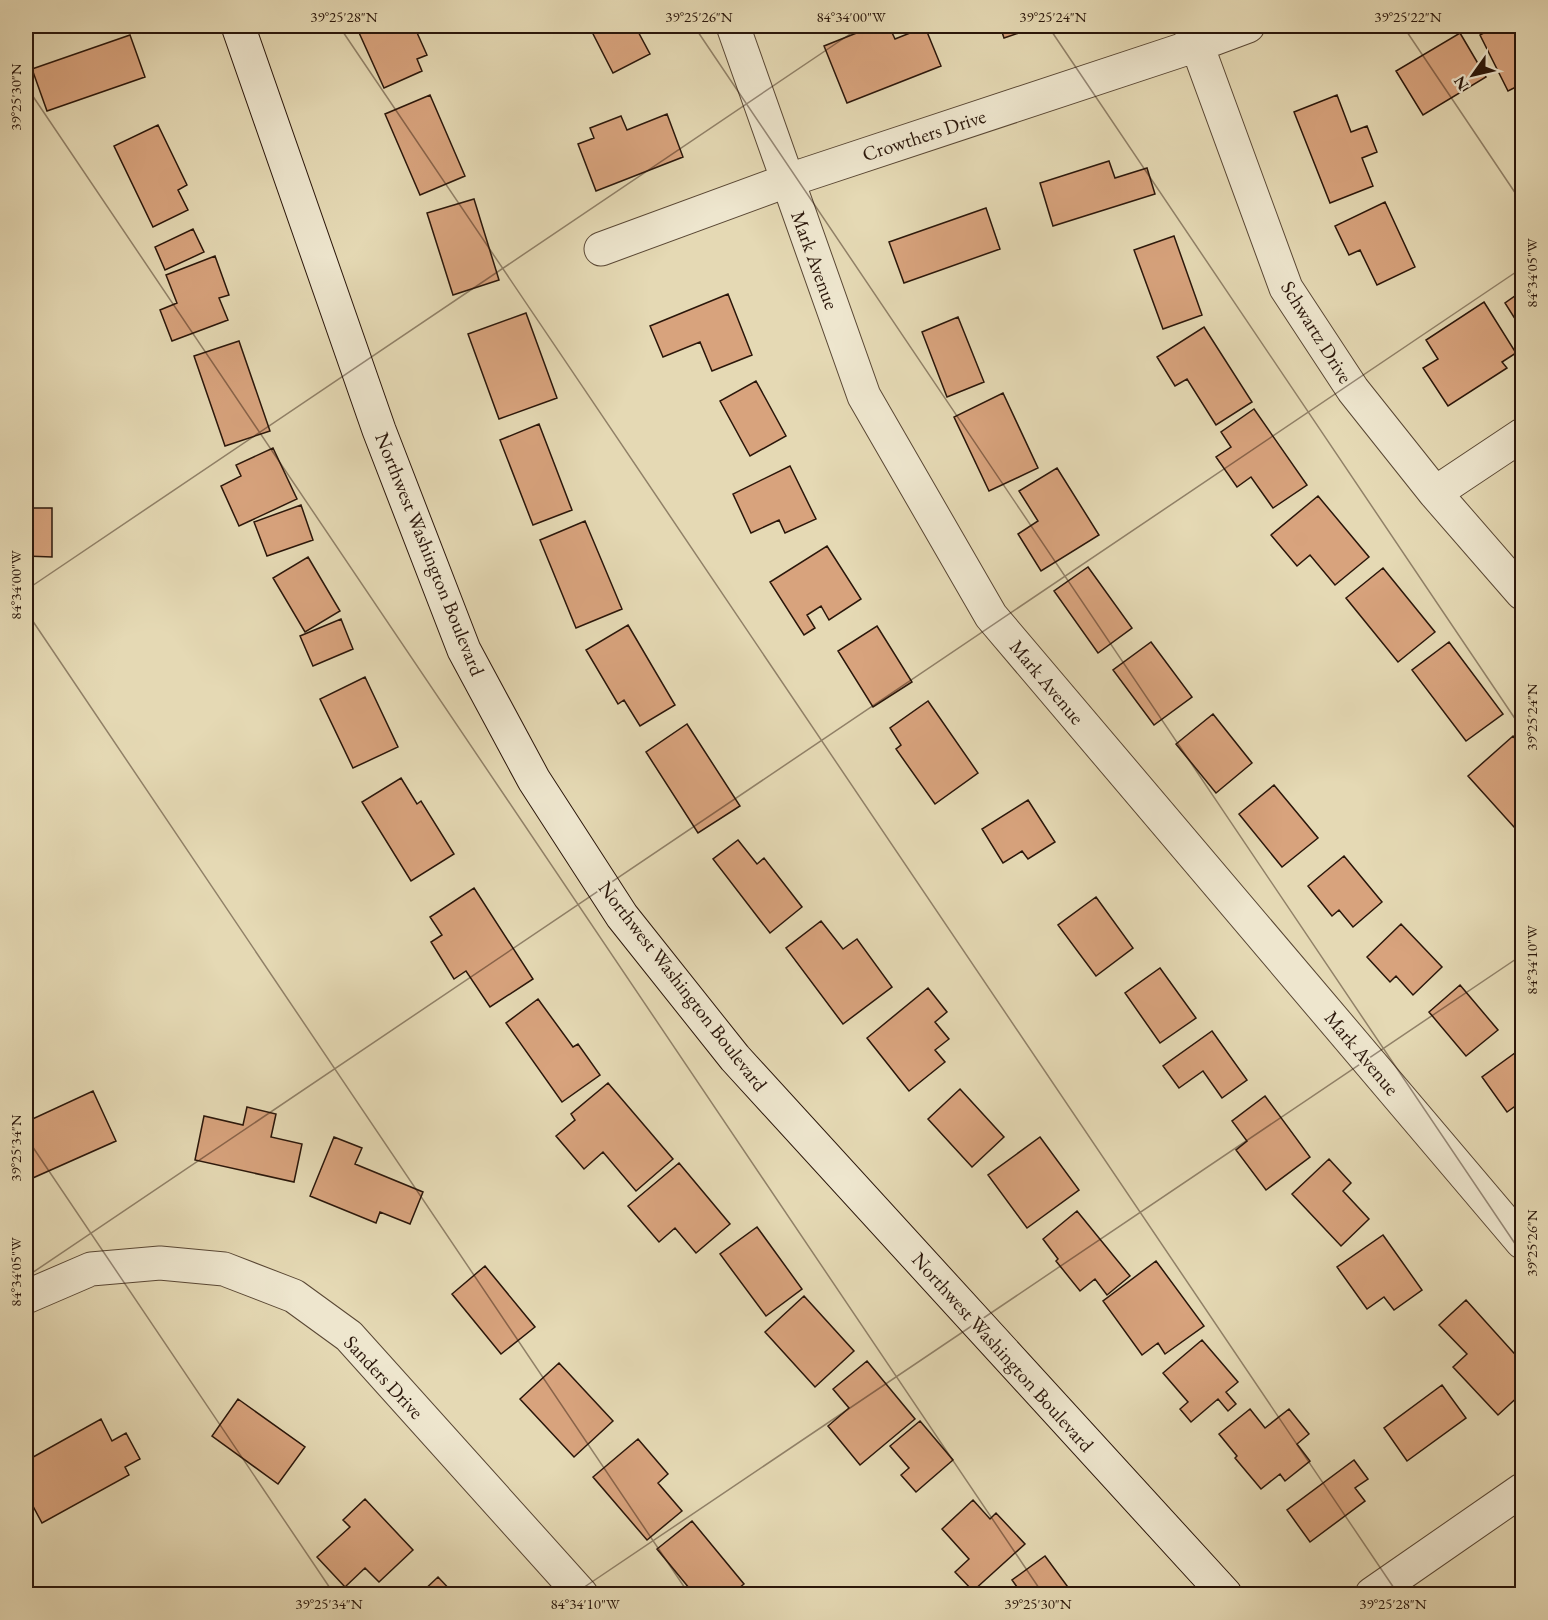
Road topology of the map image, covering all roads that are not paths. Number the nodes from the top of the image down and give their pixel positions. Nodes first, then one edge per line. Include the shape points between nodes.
1 (238, 26) edge
2 (732, 26) edge
3 (1248, 26) edge
4 (1194, 35) edge
5 (786, 181) junction
6 (601, 249) dead end
7 (1522, 435) edge
8 (1435, 493) junction
9 (1522, 593) edge
10 (1522, 1242) edge
11 (26, 1297) edge
12 (1522, 1490) edge
13 (581, 1594) edge
14 (1225, 1594) edge
15 (1372, 1594) edge

1 - 14 street, Northwest Washington Boulevard via 379,430 460,639 534,780 622,916 735,1058
2 - 5 street, Mark Avenue
3 - 4 street, Crowthers Drive
4 - 5 street, Crowthers Drive
4 - 8 street, Schwartz Drive via 1286,288 1353,390
5 - 6 street, Crowthers Drive
5 - 10 street, Mark Avenue via 864,396 991,616
7 - 8 street
8 - 9 street, Schwartz Drive
11 - 13 street, Sanders Drive via 92,1269 160,1263 224,1269 294,1296 349,1336
12 - 15 street

